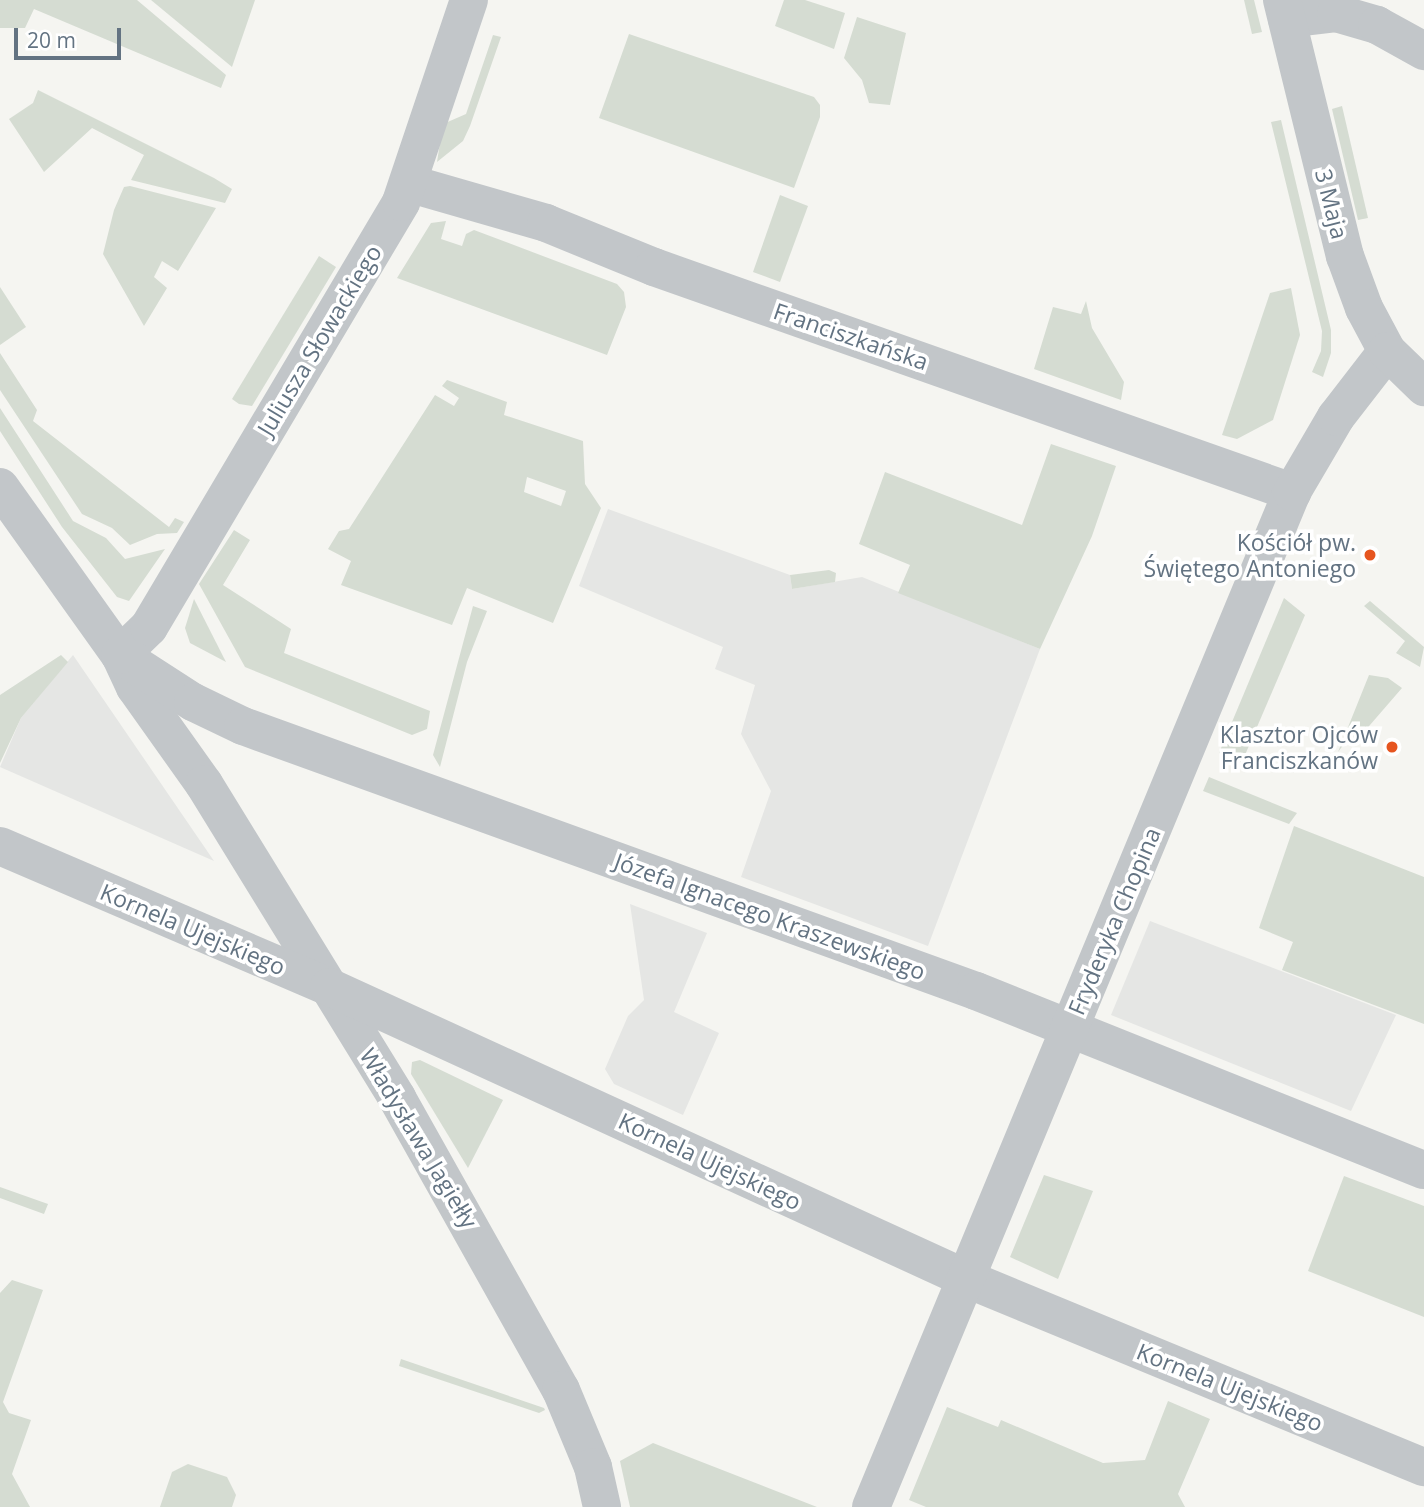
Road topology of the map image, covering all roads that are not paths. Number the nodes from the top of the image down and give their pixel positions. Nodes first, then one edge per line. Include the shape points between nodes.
1 (469, 0) edge
2 (1284, 9) edge
3 (1424, 51) edge
4 (411, 184) junction
5 (1387, 351) junction
6 (1424, 387) edge
7 (0, 487) edge
8 (1292, 492) junction
9 (120, 655) junction
10 (193, 702) junction
11 (204, 784) junction
12 (0, 846) edge
13 (329, 987) junction
14 (1068, 1030) junction
15 (1424, 1170) edge
16 (967, 1279) junction
17 (1424, 1467) edge
18 (602, 1507) edge
19 (871, 1507) edge

1 - 4 street, Juliusza Słowackiego
2 - 3 street via 1336,13 1377,25
2 - 5 street, 3 Maja via 1345,256 1364,308
4 - 8 street, Franciszkańska via 546,223 654,267
4 - 9 street, Juliusza Słowackiego via 149,627
5 - 6 street, 3 Maja
5 - 8 street, Fryderyka Chopina via 1336,417
7 - 9 street, Władysława Jagiełły
8 - 14 street, Fryderyka Chopina
9 - 10 street, Józefa Ignacego Kraszewskiego
9 - 11 street, Władysława Jagiełły via 135,687
10 - 11 street, Władysława Jagiełły
10 - 14 street, Józefa Ignacego Kraszewskiego via 243,726 763,913
11 - 13 street, Władysława Jagiełły
12 - 13 street, Kornela Ujejskiego
13 - 16 street, Kornela Ujejskiego
13 - 18 street, Władysława Jagiełły via 539,1345 584,1442
14 - 15 street, Józefa Ignacego Kraszewskiego
14 - 16 street, Fryderyka Chopina
16 - 17 street, Kornela Ujejskiego
16 - 19 street, Fryderyka Chopina

